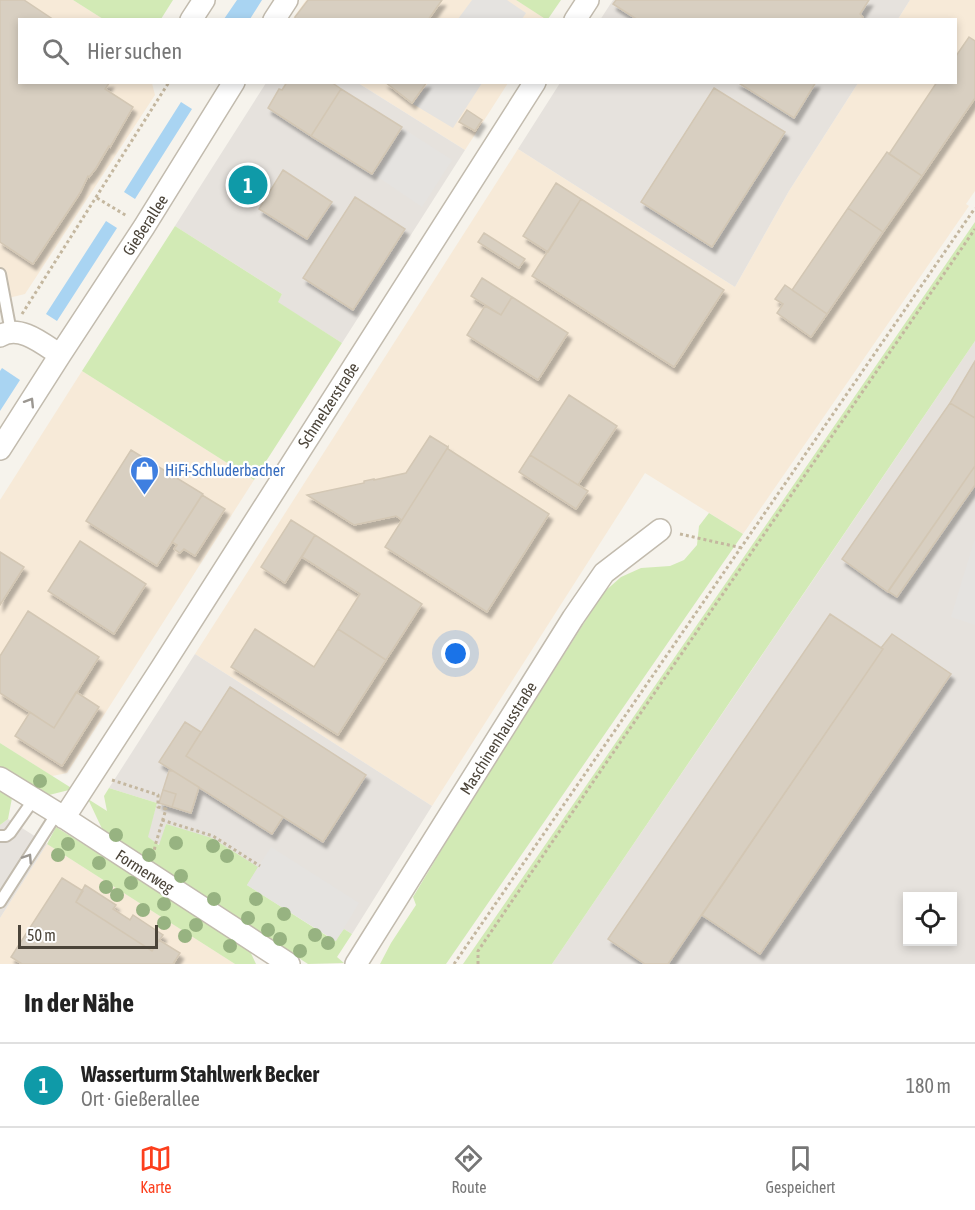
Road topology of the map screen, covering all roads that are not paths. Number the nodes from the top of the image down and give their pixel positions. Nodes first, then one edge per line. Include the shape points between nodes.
1 (204, 0) edge
2 (287, 0) edge
3 (588, 0) edge
4 (192, 18) edge
5 (275, 18) edge
6 (576, 18) edge
7 (534, 84) edge
8 (225, 86) edge
9 (0, 274) edge
10 (5, 334) edge
11 (60, 355) junction
12 (0, 449) edge
13 (660, 530) road end
14 (0, 778) edge
15 (34, 799) junction
16 (60, 816) junction
17 (0, 836) edge
18 (0, 902) edge
19 (280, 962) edge
20 (356, 964) edge

1 - 4 street
2 - 5 street
3 - 6 street
7 - 16 street, Schmelzerstraße via 93,774
8 - 11 street, Gießerallee via 144,227
9 - 10 lane
10 - 11 street via 23,334
12 -> 11 street, Gießerallee
13 - 20 street, Maschinenhausstraße via 604,573
14 - 15 street, Formerweg
15 - 16 street, Formerweg
15 - 17 lane via 10,833
18 -> 16 lane
16 - 19 street, Formerweg

